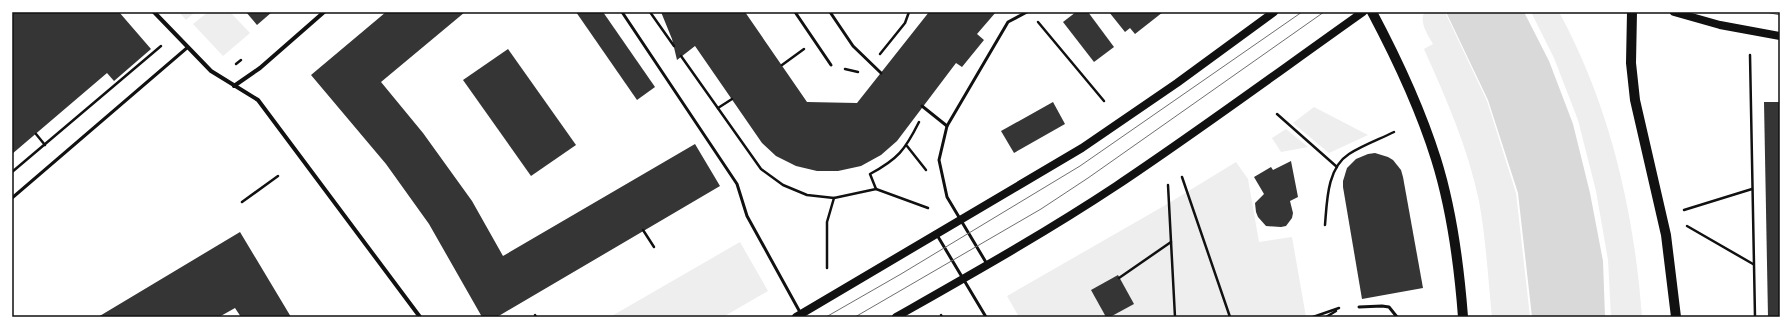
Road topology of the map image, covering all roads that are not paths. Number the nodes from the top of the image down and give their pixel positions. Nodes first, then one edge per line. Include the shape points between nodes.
1 (154, 12) edge
2 (324, 12) edge
3 (622, 12) edge
4 (794, 12) edge
5 (830, 12) edge
6 (1027, 12) edge
7 (1274, 12) edge
8 (1363, 12) edge
9 (1372, 12) edge
10 (1632, 12) edge
11 (1674, 12) edge
12 (1780, 36) edge
13 (188, 47) junction
14 (831, 65) road end
15 (881, 73) dead end
16 (234, 86) junction
17 (922, 106) dead end
18 (947, 126) junction
19 (12, 198) edge
20 (962, 220) junction
21 (937, 235) junction
22 (988, 265) junction
23 (963, 279) junction
24 (1359, 307) dead end
25 (800, 316) edge
26 (420, 317) edge
27 (896, 317) edge
28 (986, 317) edge
29 (1397, 317) edge
30 (1464, 317) edge
31 (1676, 317) edge

1 - 13 street
2 - 16 street via 260,68
3 - 25 lane via 737,184 747,216
4 - 14 lane
5 - 15 lane via 853,46
6 - 18 lane via 1008,22
7 - 20 main road via 1082,148
8 - 22 main road via 1122,182
9 - 30 main road via 1409,88 1436,160 1456,252
10 - 31 main road via 1630,63 1635,100 1666,235
11 - 12 main road via 1720,25
13 - 16 street via 211,71
13 - 19 lane
16 - 26 street via 258,100
17 - 18 lane
18 - 20 lane via 939,160 947,197
20 - 21 main road
20 - 22 lane
21 - 23 lane
21 - 25 main road
22 - 23 main road
23 - 27 main road
23 - 28 lane
24 - 29 lane via 1389,307

